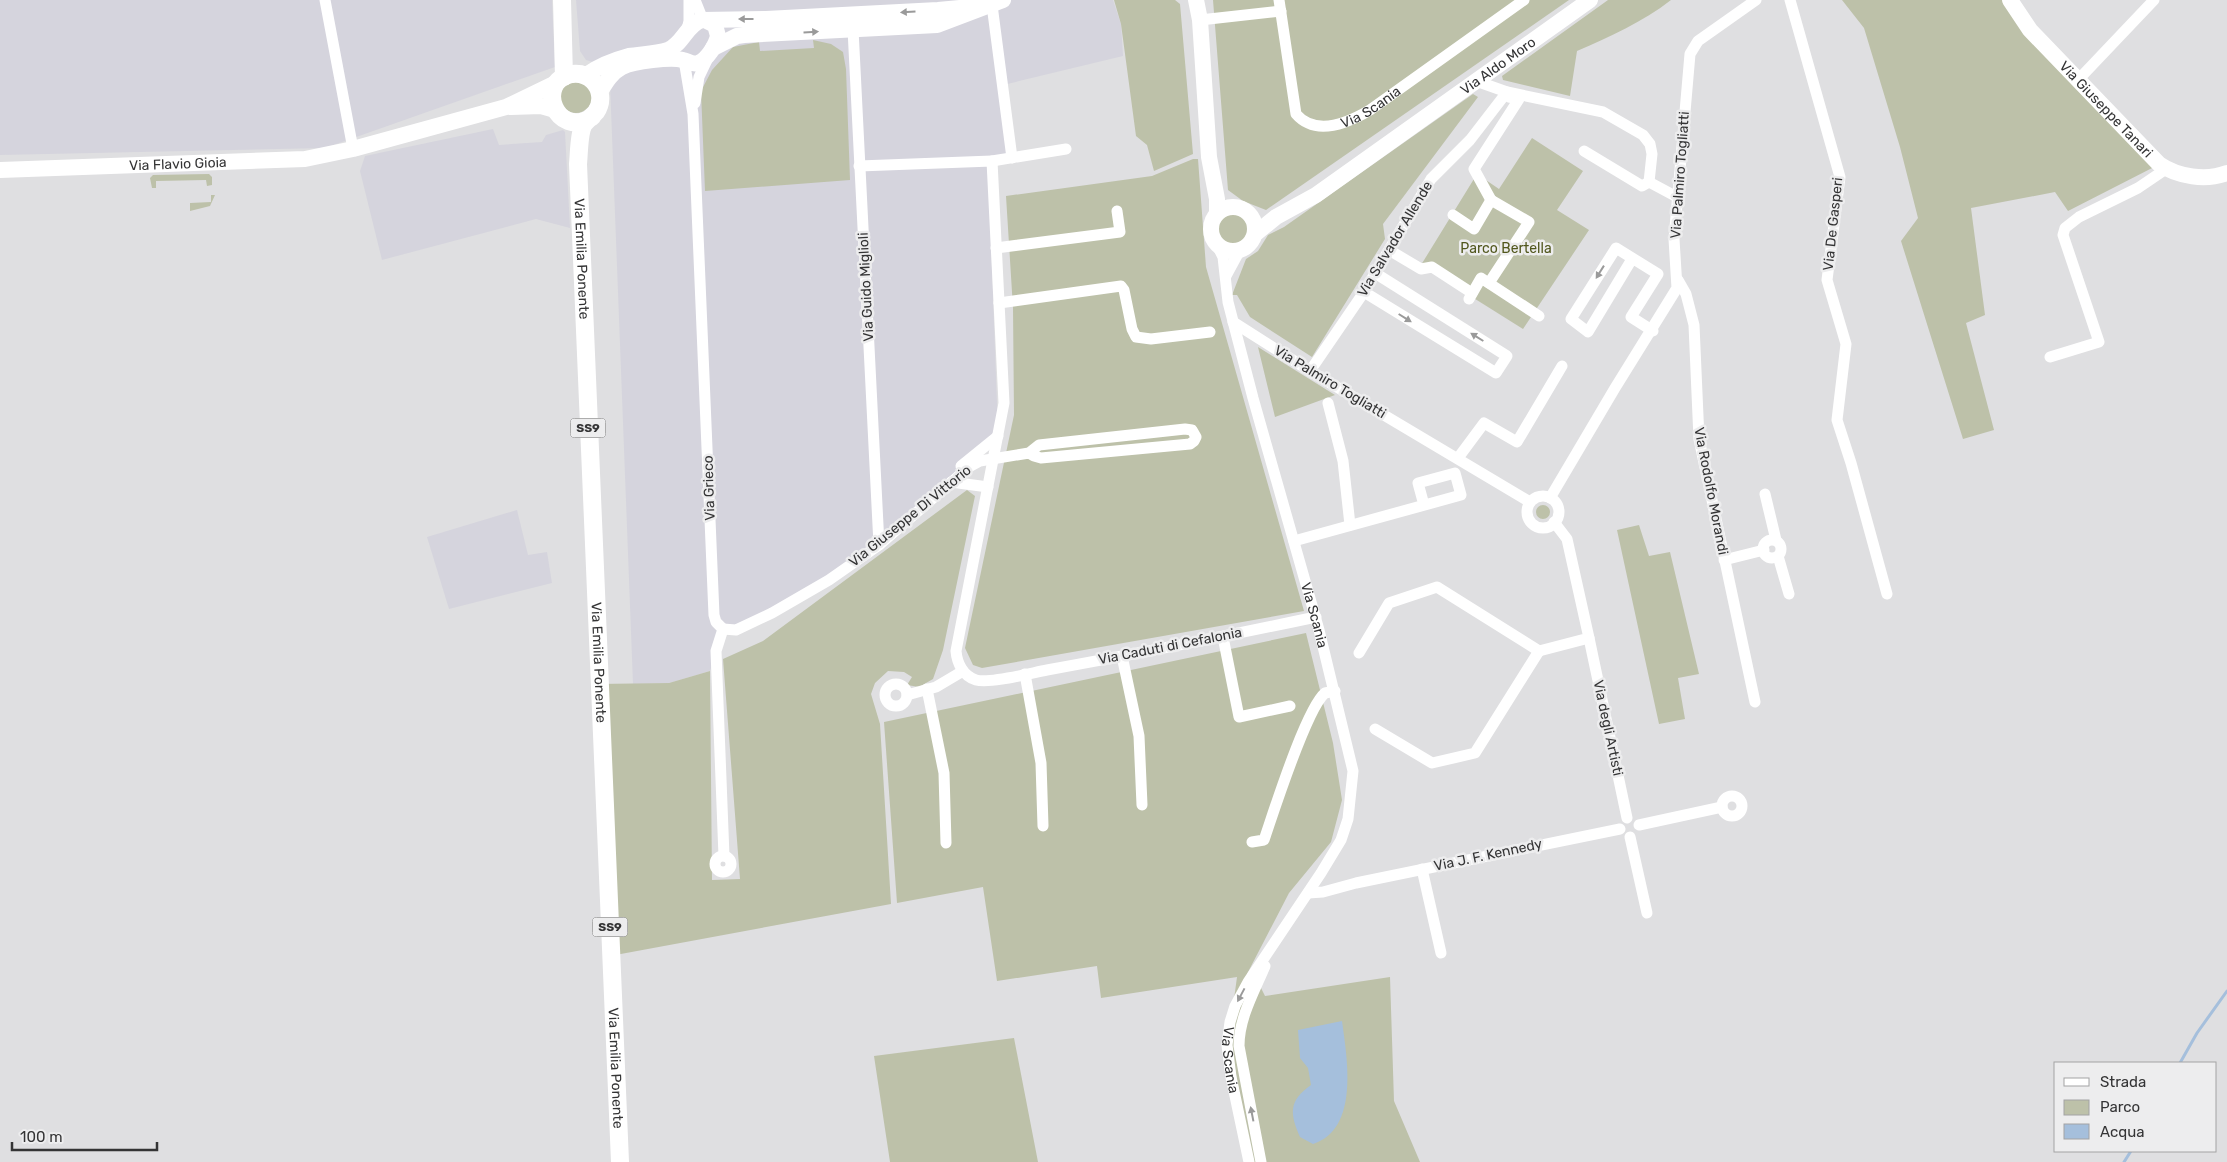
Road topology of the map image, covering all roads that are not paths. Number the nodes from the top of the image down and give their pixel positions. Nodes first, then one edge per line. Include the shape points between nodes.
1 (325, 0) edge
2 (562, 0) edge
3 (570, 0) edge
4 (690, 0) edge
5 (695, 0) edge
6 (1524, 0) edge
7 (1590, 0) edge
8 (1756, 0) edge
9 (1790, 0) edge
10 (2010, 0) edge
11 (2154, 0) edge
12 (997, 2) edge
13 (938, 5) edge
14 (1280, 5) edge
15 (1197, 6) edge
16 (705, 20) junction
17 (852, 22) junction
18 (683, 39) junction
19 (712, 48) junction
20 (684, 60) junction
21 (571, 74) junction
22 (1483, 77) junction
23 (2078, 80) junction
24 (600, 92) junction
25 (1503, 93) junction
26 (506, 107) junction
27 (693, 114) junction
28 (561, 115) junction
29 (592, 117) junction
30 (353, 149) junction
31 (1066, 149) dead end
32 (1584, 151) dead end
33 (1012, 158) junction
34 (992, 161) junction
35 (578, 164) junction
36 (859, 166) junction
37 (2166, 169) junction
38 (0, 170) edge
39 (2227, 173) edge
40 (1213, 180) junction
41 (1649, 182) junction
42 (1678, 197) junction
43 (1491, 200) junction
44 (1243, 210) junction
45 (1117, 212) dead end
46 (1217, 213) junction
47 (1453, 214) dead end
48 (1276, 218) junction
49 (1255, 234) junction
50 (1215, 241) junction
51 (996, 248) junction
52 (1389, 250) junction
53 (1239, 252) junction
54 (1632, 259) junction
55 (1375, 273) junction
56 (1226, 276) junction
57 (1678, 280) junction
58 (1489, 283) junction
59 (1364, 292) junction
60 (999, 303) junction
61 (1539, 316) dead end
62 (1233, 322) junction
63 (1652, 331) junction
64 (1210, 332) dead end
65 (2050, 357) dead end
66 (1562, 366) dead end
67 (1310, 371) junction
68 (1328, 403) dead end
69 (998, 436) junction
70 (1029, 452) junction
71 (993, 458) junction
72 (1458, 458) junction
73 (951, 482) junction
74 (988, 487) junction
75 (1765, 494) dead end
76 (1550, 498) junction
77 (1530, 502) junction
78 (1424, 505) dead end
79 (1554, 522) junction
80 (1350, 525) junction
81 (1776, 540) junction
82 (1294, 541) junction
83 (879, 544) junction
84 (1764, 550) junction
85 (1778, 556) junction
86 (1724, 560) junction
87 (1789, 594) dead end
88 (1887, 594) dead end
89 (1316, 617) junction
90 (723, 629) junction
91 (1223, 637) junction
92 (1590, 638) junction
93 (1539, 651) junction
94 (1359, 653) dead end
95 (1122, 656) junction
96 (963, 671) junction
97 (1025, 674) junction
98 (927, 689) junction
99 (1335, 691) junction
100 (907, 695) dead end
101 (1755, 702) dead end
102 (1290, 706) dead end
103 (1375, 729) dead end
104 (1142, 805) dead end
105 (1722, 807) dead end
106 (1627, 818) junction
107 (1639, 825) junction
108 (1044, 826) dead end
109 (1620, 829) junction
110 (1630, 837) junction
111 (1252, 842) dead end
112 (946, 843) dead end
113 (724, 856) dead end
114 (1422, 869) junction
115 (1321, 873) junction
116 (1356, 883) junction
117 (1308, 893) junction
118 (1647, 913) dead end
119 (1277, 939) junction
120 (1441, 953) dead end
121 (620, 1162) edge
122 (1249, 1162) edge
123 (1261, 1162) edge

1 - 30 street
2 - 21 main road
3 - 21 main road
4 - 18 street via 689,21
5 - 16 street
6 - 14 street, Via Scania via 1370,110 1352,120 1329,126 1306,124 1296,114
7 - 22 main road, Via Aldo Moro
8 - 42 street, Via Palmiro Togliatti via 1693,46
9 - 88 street, Via De Gasperi via 1840,178 1827,280 1846,344 1836,420
10 - 23 main road, Via Giuseppe Tanari via 2030,30
11 - 23 street
12 - 13 main road
12 - 17 main road via 938,25
12 - 33 street
13 -> 17 main road
14 - 15 street, Via Scania
15 - 40 main road, Via Scania
17 -> 16 main road
16 - 18 main road via 695,23
16 - 19 main road via 715,25 718,33
19 -> 17 main road via 737,36
17 - 36 street, Via Guido Miglioli
18 - 20 main road via 679,52
18 - 21 main road via 668,50 629,56
19 - 20 main road via 698,63
19 - 27 street via 699,77
20 - 24 main road via 623,66 608,78
20 - 27 street
21 - 24 main road via 594,82
21 - 26 main road
21 - 28 main road via 552,95
22 - 25 street
22 - 48 main road, Via Aldo Moro via 1300,206
23 - 37 main road, Via Giuseppe Tanari
24 - 29 main road via 599,106
25 - 41 street via 1603,112 1643,135 1652,154
25 - 43 street via 1519,99 1474,169
25 - 52 street, Via Salvador Allende via 1470,140 1431,179
26 - 28 main road via 542,106
26 - 30 main road, Via Flavio Gioia
27 - 90 street, Via Grieco via 714,615
28 - 29 main road via 582,122
28 - 35 main road, SS9
29 - 35 main road, SS9 via 583,126
30 - 38 main road, Via Flavio Gioia via 305,159
31 - 33 street
32 - 41 street via 1642,186
33 - 34 street
34 - 36 street
34 - 51 street, Via Giuseppe Di Vittorio
35 - 121 main road, Via Emilia Ponente / SS9
36 - 83 street, Via Guido Miglioli
37 - 39 main road, Via Giuseppe Tanari via 2206,178
37 - 65 street via 2065,228 2062,235 2099,342
40 - 44 main road
40 - 46 main road, Via Scania
41 - 42 street
42 - 57 street, Via Palmiro Togliatti via 1674,239
43 - 47 street via 1474,229
43 - 58 street via 1529,222
44 - 46 main road via 1230,207
44 - 48 main road
44 - 49 main road via 1253,219
45 - 51 street via 1120,232
46 - 50 main road, Via Scania via 1211,230
48 - 49 main road, Via Aldo Moro
49 - 53 main road
50 - 53 main road via 1224,249
50 - 56 street, Via Scania via 1223,257
51 - 60 street, Via Giuseppe Di Vittorio
52 - 55 street, Via Salvador Allende
52 - 58 street via 1421,269 1432,267 1470,296 1481,278
53 - 56 street
54 -> 54 street via 1616,248 1571,319 1588,332
54 - 63 street via 1658,274 1631,317
55 - 59 street, Via Salvador Allende
59 -> 55 street via 1496,373 1507,356
56 - 62 street, Via Scania
57 - 63 street, Via Palmiro Togliatti via 1677,288
57 - 86 street, Via Rodolfo Morandi via 1686,294 1694,326 1699,439
58 - 61 street
59 - 67 street, Via Salvador Allende
60 - 64 street via 1121,286 1136,337 1151,339
60 - 69 street, Via Giuseppe Di Vittorio via 1004,404
62 - 67 street, Via Palmiro Togliatti
62 - 82 street, Via Scania
63 - 76 street, Via Palmiro Togliatti
66 - 72 street via 1517,442 1484,423
67 - 72 street, Via Palmiro Togliatti
68 - 80 street via 1343,462
69 - 71 street, Via Giuseppe Di Vittorio
69 - 73 street via 959,468
70 - 70 street via 1041,458 1118,452 1190,444 1196,437 1192,430 1178,430 1039,445
70 - 71 street
71 - 73 street, Via Giuseppe Di Vittorio via 969,467
71 - 74 street, Via Giuseppe Di Vittorio
72 - 77 street, Via Palmiro Togliatti
73 - 74 street
73 - 83 street, Via Giuseppe Di Vittorio
74 - 96 street, Via Giuseppe Di Vittorio via 956,651 956,659
75 - 81 street
76 - 77 street via 1536,497
76 - 79 street via 1558,508
77 - 79 street via 1527,514 1533,524 1542,528
78 - 80 street
79 - 92 street, Via degli Artisti via 1566,539
80 - 82 street
81 - 84 street via 1768,541
81 - 85 street via 1781,546
82 - 89 street, Via Scania
83 - 90 street, Via Giuseppe Di Vittorio via 829,580 780,608 736,630
84 - 85 street via 1769,557
84 - 86 street
85 - 87 street
86 - 101 street, Via Rodolfo Morandi
89 - 91 street, Via Caduti di Cefalonia
89 - 99 street, Via Scania
90 - 113 street via 716,651
91 - 95 street, Via Caduti di Cefalonia
91 - 102 street via 1239,717
92 - 93 street
92 - 106 street, Via degli Artisti
93 - 94 street via 1437,587 1389,603
93 - 103 street via 1475,753 1432,763
95 - 97 street, Via Caduti di Cefalonia
95 - 104 street via 1139,736
96 - 97 street, Via Caduti di Cefalonia via 976,680 985,681
96 - 98 street
97 - 108 street via 1041,763
98 - 100 street
98 - 112 street via 944,773
99 - 111 street via 1325,693 1316,705 1264,840
99 - 115 street, Via Scania via 1354,771 1348,819 1341,840
105 - 107 street
106 - 107 street via 1635,818
106 - 109 street via 1621,821
107 - 110 street via 1638,832
109 - 110 street via 1623,835
109 - 114 street, Via J. F. Kennedy
110 - 118 street
114 - 116 street, Via J. F. Kennedy
114 - 120 street
115 - 116 street via 1339,883
115 - 117 street, Via Scania
116 - 117 street
117 - 119 street, Via Scania
119 -> 122 street, Via Scania via 1235,1006 1228,1032 1231,1077
123 -> 119 street, Via Scania via 1239,1036

